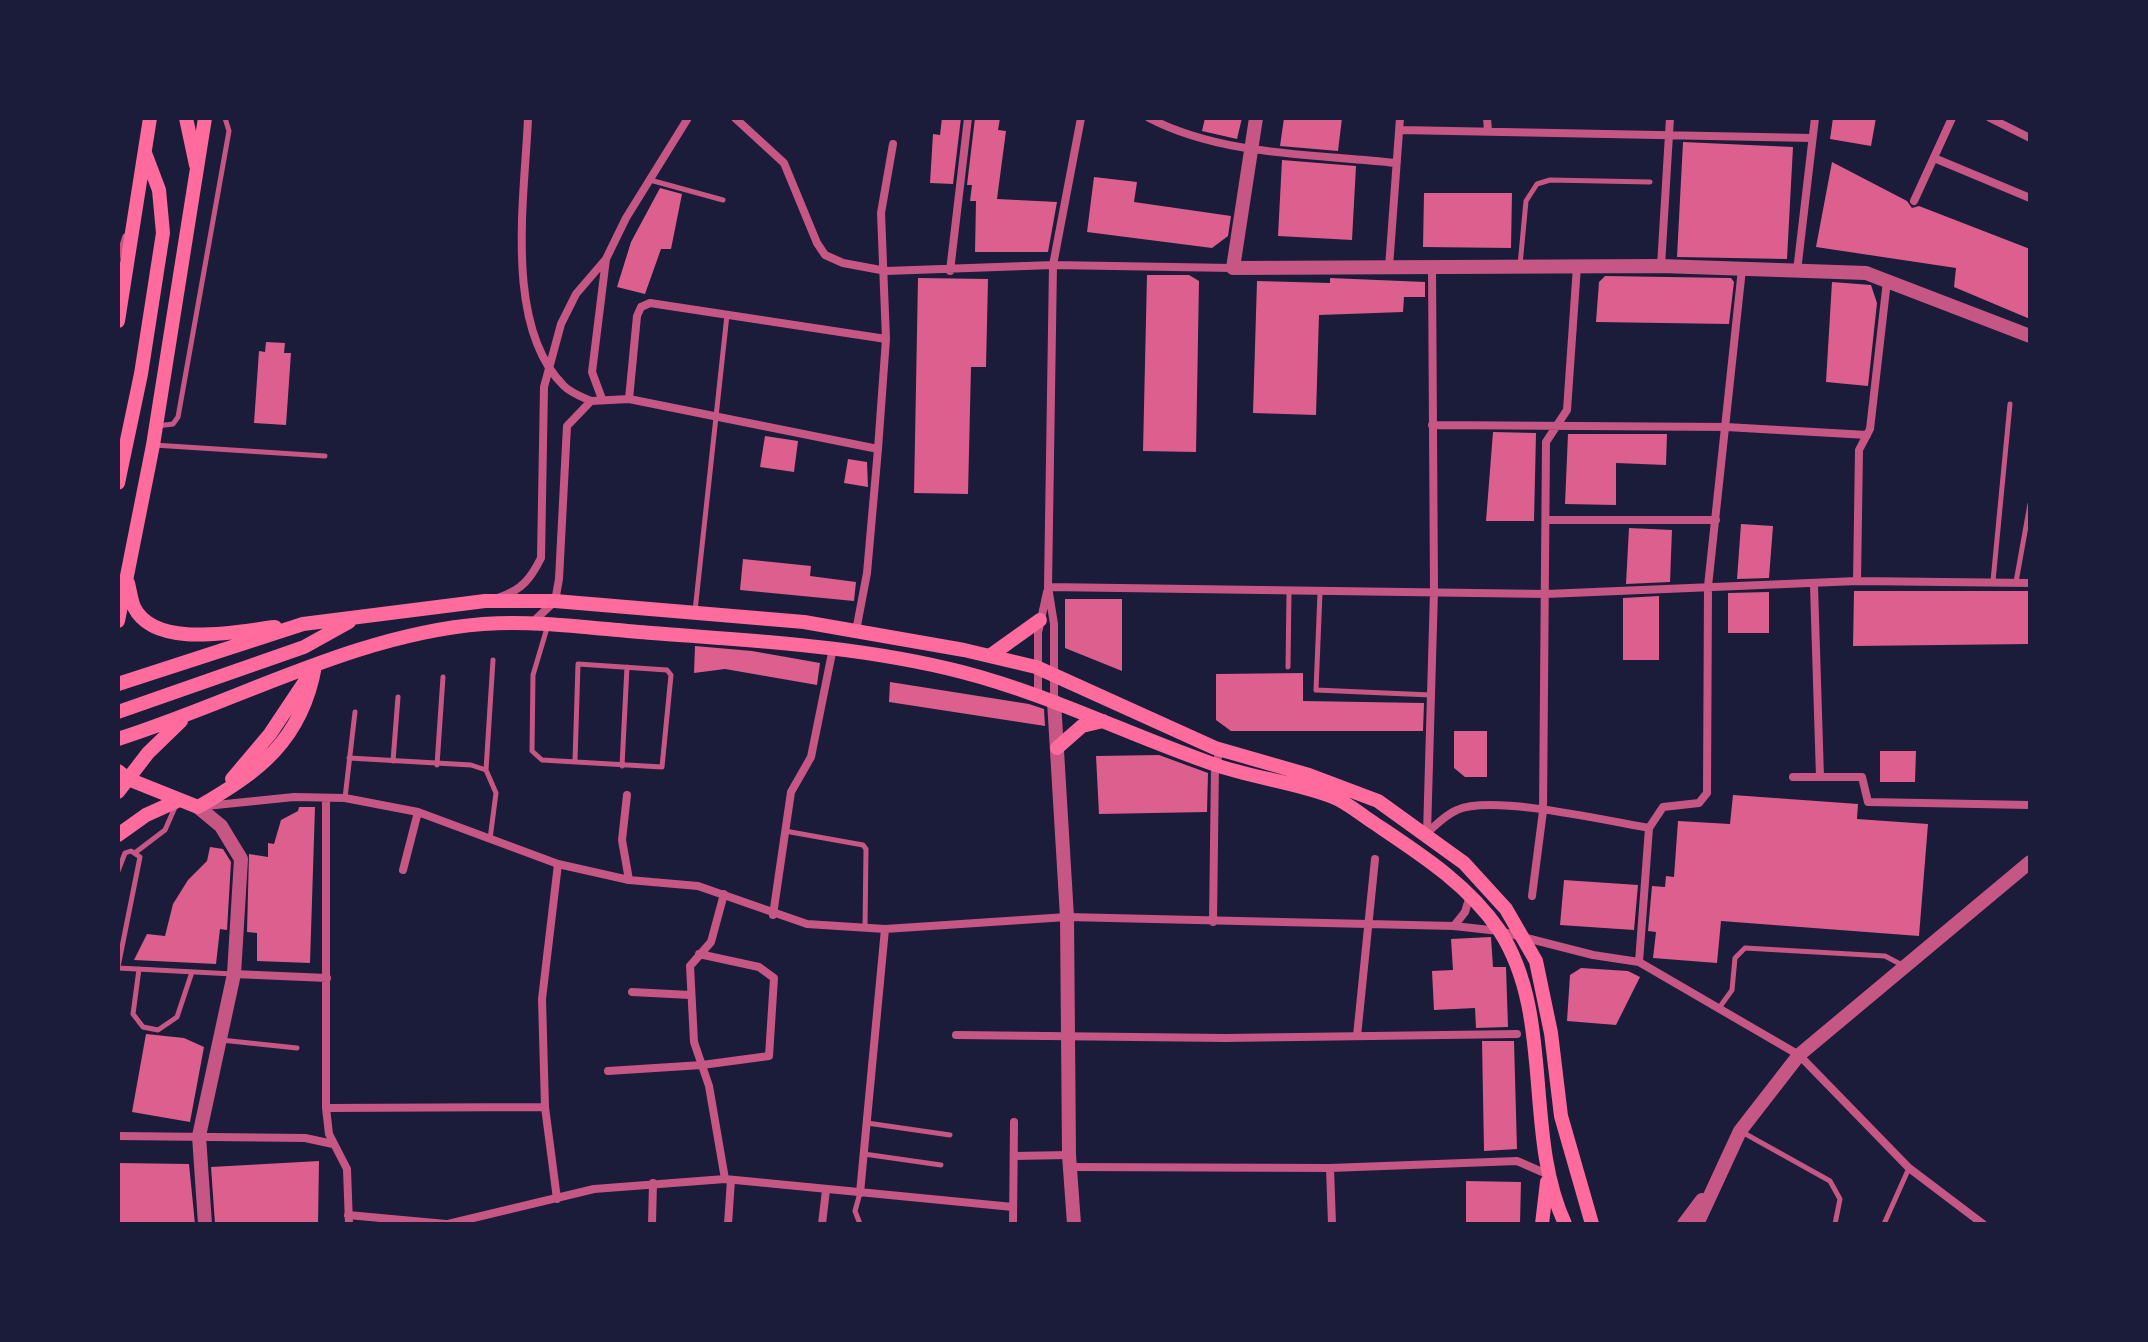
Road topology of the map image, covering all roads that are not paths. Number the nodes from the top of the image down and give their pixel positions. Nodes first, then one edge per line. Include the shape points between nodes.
1 (150, 118) edge
2 (186, 118) edge
3 (205, 118) edge
4 (225, 118) edge
5 (528, 118) edge
6 (688, 118) edge
7 (735, 118) edge
8 (968, 118) edge
9 (1081, 118) edge
10 (1149, 118) edge
11 (1256, 118) edge
12 (1400, 118) edge
13 (1487, 118) edge
14 (1670, 118) edge
15 (1815, 118) edge
16 (1949, 118) edge
17 (1990, 118) edge
18 (1400, 130) junction
19 (1488, 131) junction
20 (1669, 136) junction
21 (1812, 138) junction
22 (2030, 138) edge
23 (893, 144) dead end
24 (1251, 147) junction
25 (145, 153) junction
26 (1934, 158) junction
27 (1395, 163) junction
28 (198, 177) junction
29 (650, 180) junction
30 (1650, 182) dead end
31 (2030, 198) edge
32 (723, 200) dead end
33 (138, 201) junction
34 (1914, 201) dead end
35 (118, 258) edge
36 (606, 259) junction
37 (1053, 265) junction
38 (1432, 265) junction
39 (1519, 266) junction
40 (1577, 266) junction
41 (1661, 266) junction
42 (1389, 267) junction
43 (1233, 268) junction
44 (1742, 269) junction
45 (886, 271) junction
46 (950, 271) junction
47 (1797, 271) junction
48 (1887, 281) junction
49 (727, 312) junction
50 (118, 321) edge
51 (2030, 336) edge
52 (886, 339) junction
53 (549, 368) junction
54 (602, 399) junction
55 (629, 399) junction
56 (591, 401) junction
57 (2010, 404) dead end
58 (718, 415) junction
59 (1432, 425) junction
60 (1557, 425) junction
61 (156, 426) junction
62 (1726, 427) junction
63 (1867, 435) junction
64 (153, 445) junction
65 (878, 449) junction
66 (325, 456) dead end
67 (118, 483) edge
68 (2030, 504) edge
69 (1546, 520) junction
70 (1716, 520) junction
71 (126, 578) junction
72 (1857, 581) junction
73 (1993, 581) junction
74 (2016, 582) junction
75 (2030, 583) edge
76 (1708, 586) junction
77 (1814, 586) junction
78 (1048, 587) junction
79 (1434, 591) junction
80 (1289, 593) junction
81 (1320, 593) junction
82 (1546, 594) junction
83 (485, 601) junction
84 (555, 601) junction
85 (695, 612) junction
86 (353, 619) junction
87 (1040, 620) junction
88 (118, 621) edge
89 (303, 624) junction
90 (516, 624) junction
91 (548, 625) junction
92 (856, 631) junction
93 (834, 647) junction
94 (991, 655) junction
95 (493, 660) dead end
96 (315, 666) junction
97 (627, 667) junction
98 (1036, 667) junction
99 (1288, 667) dead end
100 (1053, 674) junction
101 (443, 677) dead end
102 (118, 684) edge
103 (1431, 695) junction
104 (1038, 696) junction
105 (398, 697) dead end
106 (1054, 701) junction
107 (118, 712) edge
108 (355, 712) dead end
109 (185, 718) junction
110 (1103, 721) junction
111 (118, 739) edge
112 (1057, 748) junction
113 (1221, 749) junction
114 (349, 758) junction
115 (393, 761) junction
116 (575, 761) junction
117 (437, 765) junction
118 (1215, 765) junction
119 (622, 766) junction
120 (486, 770) junction
121 (123, 775) edge
122 (1793, 777) dead end
123 (1820, 777) junction
124 (118, 792) edge
125 (627, 795) dead end
126 (345, 798) junction
127 (326, 799) junction
128 (177, 801) junction
129 (2030, 805) edge
130 (198, 807) junction
131 (1543, 811) junction
132 (418, 812) junction
133 (1649, 828) junction
134 (785, 831) junction
135 (1427, 833) junction
136 (118, 835) edge
137 (490, 839) junction
138 (1411, 848) junction
139 (136, 852) junction
140 (1375, 859) dead end
141 (2030, 862) edge
142 (558, 864) junction
143 (403, 870) dead end
144 (118, 871) edge
145 (629, 880) junction
146 (724, 894) junction
147 (1470, 896) junction
148 (1532, 896) dead end
149 (773, 915) junction
150 (1067, 917) junction
151 (1213, 922) junction
152 (1367, 925) junction
153 (1454, 926) junction
154 (865, 929) junction
155 (885, 929) junction
156 (1499, 931) junction
157 (1525, 937) junction
158 (699, 954) junction
159 (1639, 962) junction
160 (118, 967) edge
161 (1905, 967) junction
162 (139, 969) junction
163 (192, 972) junction
164 (234, 974) junction
165 (327, 978) junction
166 (632, 992) dead end
167 (690, 995) junction
168 (1719, 1008) junction
169 (1068, 1034) junction
170 (1517, 1034) dead end
171 (956, 1035) dead end
172 (1357, 1036) junction
173 (220, 1040) junction
174 (297, 1048) dead end
175 (1799, 1055) junction
176 (702, 1065) junction
177 (608, 1071) dead end
178 (545, 1107) junction
179 (326, 1108) junction
180 (1014, 1122) dead end
181 (867, 1123) junction
182 (1740, 1131) junction
183 (950, 1135) dead end
184 (118, 1136) edge
185 (199, 1136) junction
186 (333, 1144) junction
187 (864, 1154) junction
188 (1014, 1156) junction
189 (1069, 1161) junction
190 (941, 1165) dead end
191 (1330, 1168) junction
192 (1909, 1168) junction
193 (1547, 1174) junction
194 (728, 1179) junction
195 (653, 1183) junction
196 (826, 1190) junction
197 (1710, 1191) junction
198 (860, 1193) junction
199 (557, 1199) junction
200 (1013, 1207) junction
201 (348, 1219) edge
202 (400, 1221) edge
203 (205, 1224) edge
204 (447, 1224) edge
205 (652, 1224) edge
206 (728, 1224) edge
207 (822, 1224) edge
208 (860, 1224) edge
209 (1013, 1224) edge
210 (1074, 1224) edge
211 (1332, 1224) edge
212 (1542, 1224) edge
213 (1565, 1224) edge
214 (1592, 1224) edge
215 (1684, 1224) edge
216 (1697, 1224) edge
217 (1835, 1224) edge
218 (1884, 1224) edge
219 (1983, 1224) edge

1 - 25 main road
2 - 28 main road
3 - 28 main road
4 - 61 lane via 229,131 178,417 173,424
5 - 53 street via 522,208 525,282 535,335
6 - 29 street
7 - 45 street via 784,163 825,255
8 - 46 street
9 - 37 street
10 - 24 street via 1187,135
11 - 24 street
12 - 18 street
13 - 19 street
14 - 20 street
15 - 21 street
16 - 26 street
17 - 22 street
18 - 19 street
18 - 27 street
19 - 20 street
20 - 21 street
20 - 41 street
21 - 47 street
23 - 45 street via 881,213
24 - 27 street
24 - 43 street
25 - 33 main road
25 - 67 main road via 159,190 163,233
26 - 31 street
26 - 34 street
27 - 42 street
28 - 61 main road
29 - 32 lane
29 - 36 street
30 - 39 lane via 1537,184 1526,201
33 - 35 lane
33 - 50 main road
36 - 53 street via 576,294
36 - 54 street via 592,372
37 - 43 street
37 - 46 street
37 - 78 street
38 - 39 street
38 - 42 street
38 - 59 street
39 - 40 street
40 - 41 street
40 - 60 street via 1567,410
41 - 44 street
42 - 43 street
44 - 47 street
44 - 62 street
45 - 46 street
45 - 52 street
47 - 48 street via 1866,273
48 - 51 street
48 - 63 street
49 - 52 street
49 - 55 street via 650,303 641,307
49 - 58 lane
52 - 65 street
53 - 56 street via 566,388
53 - 83 street via 543,412 541,558 532,577 515,592
54 - 55 street
54 - 56 street
55 - 58 street
56 - 84 street via 567,426 564,442
57 - 73 lane
58 - 65 street
58 - 85 lane
59 - 60 street
59 - 79 street
60 - 62 street
60 - 69 street via 1546,442
61 - 64 main road
62 - 63 street
62 - 70 street
63 - 72 street via 1859,450
64 - 66 lane
64 - 71 main road
65 - 92 street
68 - 74 lane
69 - 70 street
69 - 82 street
70 - 76 street
71 - 88 main road
71 - 89 main road via 135,610 157,628 194,636
72 - 73 street
72 - 77 street
73 - 74 street
74 - 75 street
76 - 77 street
76 - 82 street
76 - 133 street via 1707,793 1699,803 1663,807
77 - 123 street
78 - 80 street
78 - 87 street
78 - 100 street
79 - 81 street
79 - 82 street
79 - 103 street
80 - 81 street
80 - 99 lane
81 - 103 lane via 1316,690
82 - 131 street
83 - 84 main road
83 - 86 main road
84 - 85 main road
84 - 90 street via 540,618
85 - 92 main road
86 - 89 main road
86 - 107 main road via 304,647
87 - 94 main road
87 - 98 street
89 - 102 main road
90 - 91 main road
90 - 96 main road via 482,624 370,645
91 - 93 main road
91 - 116 lane via 533,675 532,751 542,760
92 - 94 main road
93 - 104 main road via 962,672
93 - 134 street via 811,757 791,792
94 - 98 main road
95 - 120 lane
96 - 109 main road
96 - 130 main road via 244,768
97 - 116 lane via 578,664
97 - 119 lane
97 - 119 lane via 667,670 671,675 662,767
98 - 100 main road
98 - 104 street
100 - 106 street
100 - 113 main road
101 - 117 lane
103 - 135 street
104 - 106 main road
105 - 115 lane
106 - 110 main road
106 - 112 street
108 - 114 lane
109 - 111 main road
109 - 121 main road
110 - 112 main road via 1082,726
110 - 118 main road
112 - 150 street
113 - 118 street
113 - 135 main road via 1362,793
114 - 115 lane
114 - 126 lane
115 - 117 lane
116 - 119 lane
117 - 120 lane
118 - 138 main road via 1336,798
118 - 151 street
120 - 137 lane via 496,793
121 - 124 main road
121 - 128 main road
122 - 123 street
123 - 129 street via 1862,777 1869,802
125 - 145 street via 622,840
126 - 127 street
126 - 132 street
127 - 130 street
127 - 165 street
128 - 130 main road
128 - 136 main road
128 - 139 lane via 165,830
130 - 164 street via 221,826 241,859
131 - 133 street
131 - 135 street via 1467,807
131 - 148 street
132 - 137 street
132 - 143 street
133 - 159 street
134 - 149 street
134 - 154 lane via 863,845
135 - 138 main road
135 - 157 main road via 1482,882
137 - 142 street
138 - 147 main road
139 - 144 lane via 125,853
139 - 160 lane via 140,869
140 - 152 street
141 - 161 street
142 - 145 street
142 - 178 street via 542,999
145 - 146 street via 678,882
146 - 149 street
146 - 158 street via 711,942
147 - 153 street
147 - 156 main road
149 - 154 street
150 - 151 street
150 - 155 street
150 - 169 street
151 - 152 street
152 - 153 street
152 - 172 street
153 - 156 street
154 - 155 street
155 - 181 street
156 - 157 street
156 - 193 main road via 1520,979 1532,1035
157 - 159 street
157 - 214 main road via 1540,974 1561,1116
158 - 167 street via 690,966
158 - 176 street via 759,967 774,978 769,1056
159 - 168 street
160 - 162 lane
161 - 168 lane via 1885,956 1745,948 1735,958 1732,990
161 - 175 street
162 - 163 lane
162 - 163 lane via 133,1014 150,1030 166,1028 177,1017
163 - 164 lane
164 - 165 street
164 - 173 street
165 - 179 street
166 - 167 street
167 - 176 street
168 - 175 street
169 - 171 street
169 - 172 street
169 - 189 street
170 - 172 street
173 - 174 lane
173 - 185 street
175 - 182 street
175 - 192 street
176 - 177 street
176 - 194 street
178 - 179 street
178 - 199 street
179 - 186 street
180 - 188 street
181 - 183 lane
181 - 187 street
182 - 197 street
182 - 217 lane via 1830,1181 1840,1199
184 - 185 street
185 - 186 street via 305,1138
185 - 203 street
186 - 201 street via 347,1169
187 - 190 lane
187 - 198 street
188 - 189 street
188 - 200 street
189 - 191 street
189 - 210 street
191 - 193 street via 1517,1161
191 - 211 street
192 - 218 lane
192 - 219 street
193 - 212 main road
193 - 213 main road
194 - 195 street
194 - 196 street
194 - 206 street
195 - 199 street
195 - 205 street
196 - 198 street
196 - 207 street
197 - 215 street
197 - 216 street
198 - 200 street
198 - 208 lane via 855,1211
199 - 204 street
200 - 209 street
201 - 202 street
202 - 204 street

